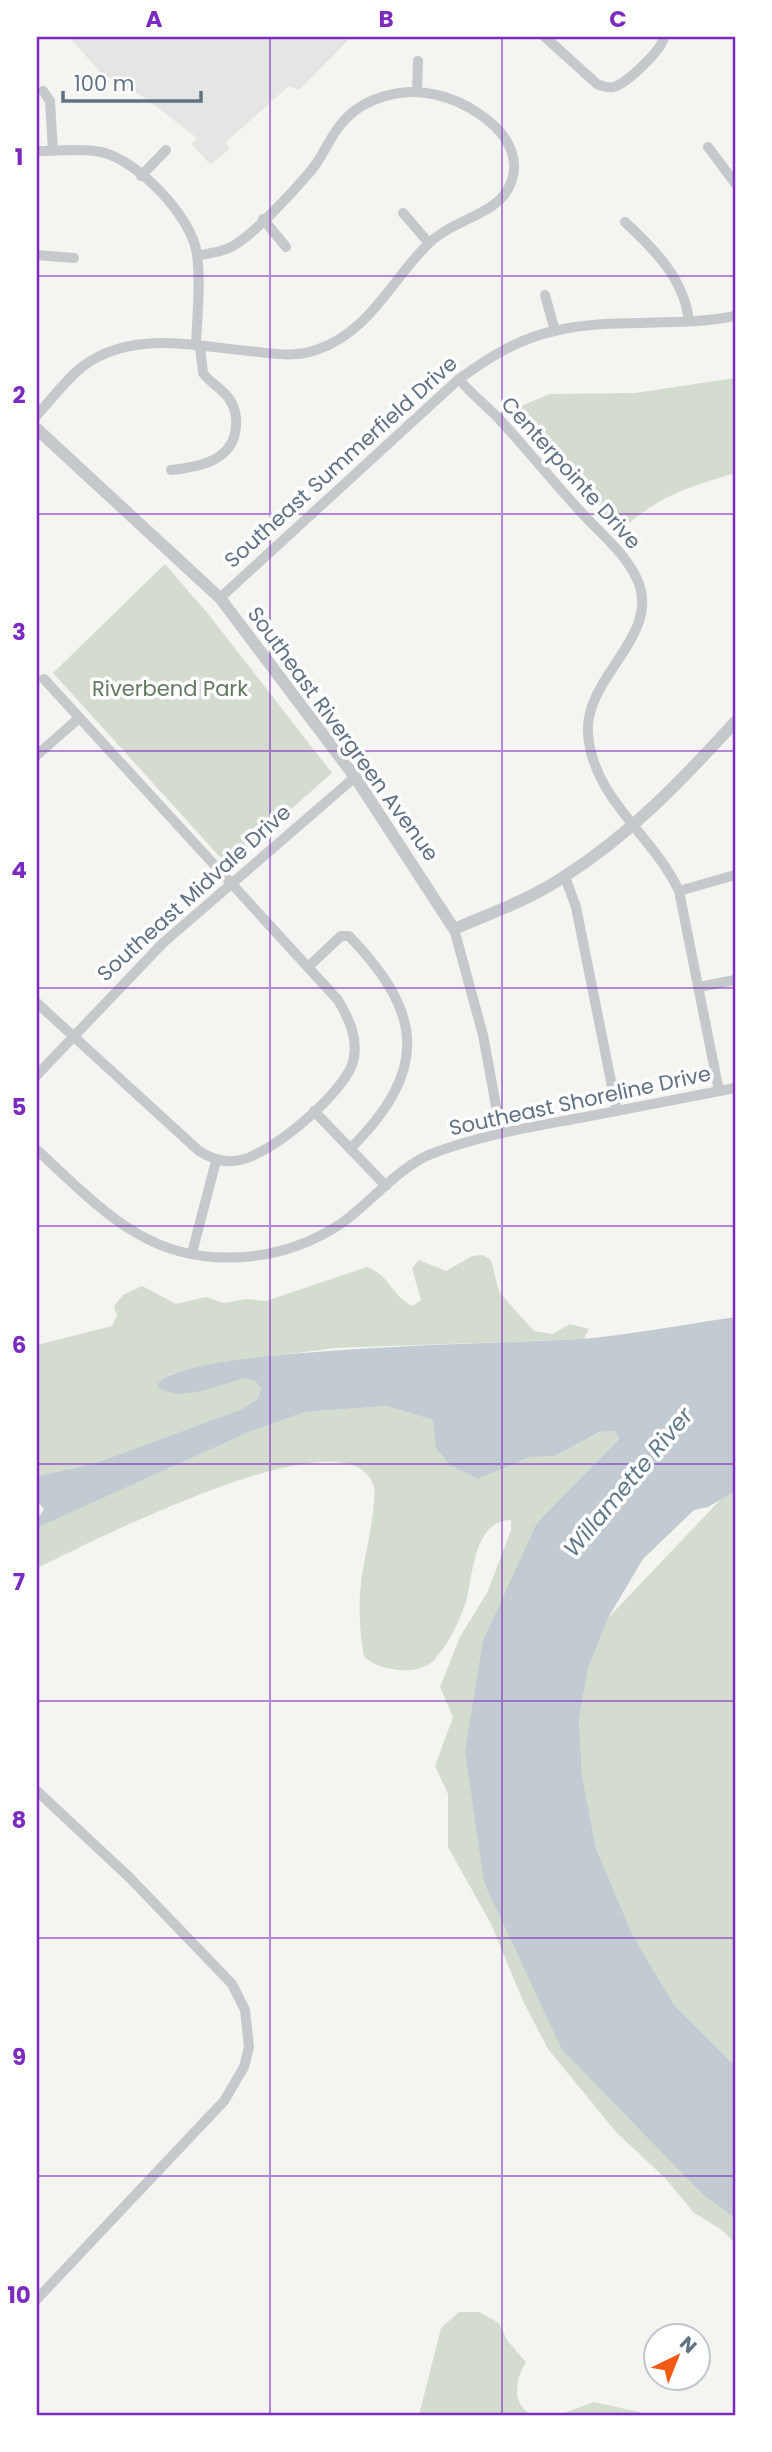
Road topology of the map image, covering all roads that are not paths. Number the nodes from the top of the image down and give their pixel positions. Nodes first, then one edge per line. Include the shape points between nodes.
1 (545, 37) edge
2 (664, 37) edge
3 (418, 61) dead end
4 (43, 91) dead end
5 (417, 91) junction
6 (708, 147) dead end
7 (166, 150) dead end
8 (53, 151) junction
9 (37, 152) edge
10 (141, 176) junction
11 (735, 183) edge
12 (403, 213) dead end
13 (263, 219) junction
14 (625, 222) dead end
15 (429, 243) junction
16 (286, 247) dead end
17 (37, 255) edge
18 (197, 256) junction
19 (74, 258) dead end
20 (545, 295) dead end
21 (735, 316) edge
22 (689, 321) junction
23 (555, 331) junction
24 (198, 346) junction
25 (459, 379) junction
26 (37, 415) edge
27 (37, 429) edge
28 (171, 470) dead end
29 (220, 598) junction
30 (44, 679) dead end
31 (79, 718) junction
32 (735, 722) edge
33 (37, 755) edge
34 (355, 777) junction
35 (634, 826) junction
36 (735, 875) edge
37 (565, 877) junction
38 (232, 883) junction
39 (678, 891) junction
40 (454, 929) junction
41 (308, 967) junction
42 (735, 980) edge
43 (699, 987) junction
44 (37, 1003) edge
45 (73, 1035) junction
46 (37, 1075) edge
47 (735, 1088) edge
48 (719, 1091) junction
49 (314, 1111) junction
50 (617, 1111) junction
51 (501, 1133) junction
52 (350, 1149) junction
53 (37, 1150) edge
54 (216, 1161) junction
55 (386, 1186) junction
56 (192, 1254) junction
57 (37, 1791) edge
58 (37, 2299) edge

1 - 2 street via 607,88 619,84 654,54
3 - 5 street
4 - 8 street via 50,101
5 - 13 street via 377,99 352,113 310,172
5 - 15 street via 467,106 506,141 514,159 510,186 497,202 458,221
6 - 11 street
7 - 10 street
8 - 9 street
8 - 10 street via 109,154
10 - 18 street via 183,217
12 - 15 street
13 - 16 street
13 - 18 street via 234,245
14 - 22 street via 676,278 686,297
15 - 24 street via 365,321 328,346 288,355
17 - 19 street
18 - 24 street
20 - 23 street
21 - 22 street, Southeast Summerfield Drive
22 - 23 street, Southeast Summerfield Drive
23 - 25 street, Southeast Summerfield Drive via 519,342
24 - 26 street via 142,343 104,354 75,373
24 - 28 street via 203,373 231,402 236,433 228,450 211,462
25 - 29 street, Southeast Summerfield Drive
25 - 35 street, Centerpointe Drive via 636,576 640,604 635,632 597,689 588,716 599,778
27 - 29 street, Southeast Rivergreen Avenue
29 - 34 street, Southeast Rivergreen Avenue
30 - 31 street
31 - 33 street
31 - 38 street
32 - 35 street
34 - 38 street, Southeast Midvale Drive
34 - 40 street, Southeast Rivergreen Avenue
35 - 37 street
35 - 39 street, Centerpointe Drive via 663,861
36 - 39 street
37 - 40 street
37 - 50 street via 576,907
38 - 41 street
38 - 45 street, Southeast Midvale Drive via 163,943
39 - 43 street, Centerpointe Drive
40 - 51 street, Southeast Rivergreen Avenue
41 - 49 street via 338,1000 354,1040 346,1077
41 - 52 street via 341,936 349,936 379,967 397,995 407,1027 407,1056 387,1109
42 - 43 street
43 - 48 street, Centerpointe Drive
44 - 45 street
45 - 46 street, Southeast Midvale Drive
45 - 54 street via 199,1151
47 - 48 street, Southeast Shoreline Drive
48 - 50 street, Southeast Shoreline Drive
49 - 52 street
49 - 54 street via 265,1151 240,1161
50 - 51 street, Southeast Shoreline Drive
51 - 55 street, Southeast Shoreline Drive via 427,1156
52 - 55 street
53 - 56 street, Southeast Shoreline Drive via 105,1212 165,1247
54 - 56 street
55 - 56 street, Southeast Shoreline Drive via 312,1241 258,1256
57 - 58 street via 213,1961 241,2000 249,2035 244,2067 224,2101

